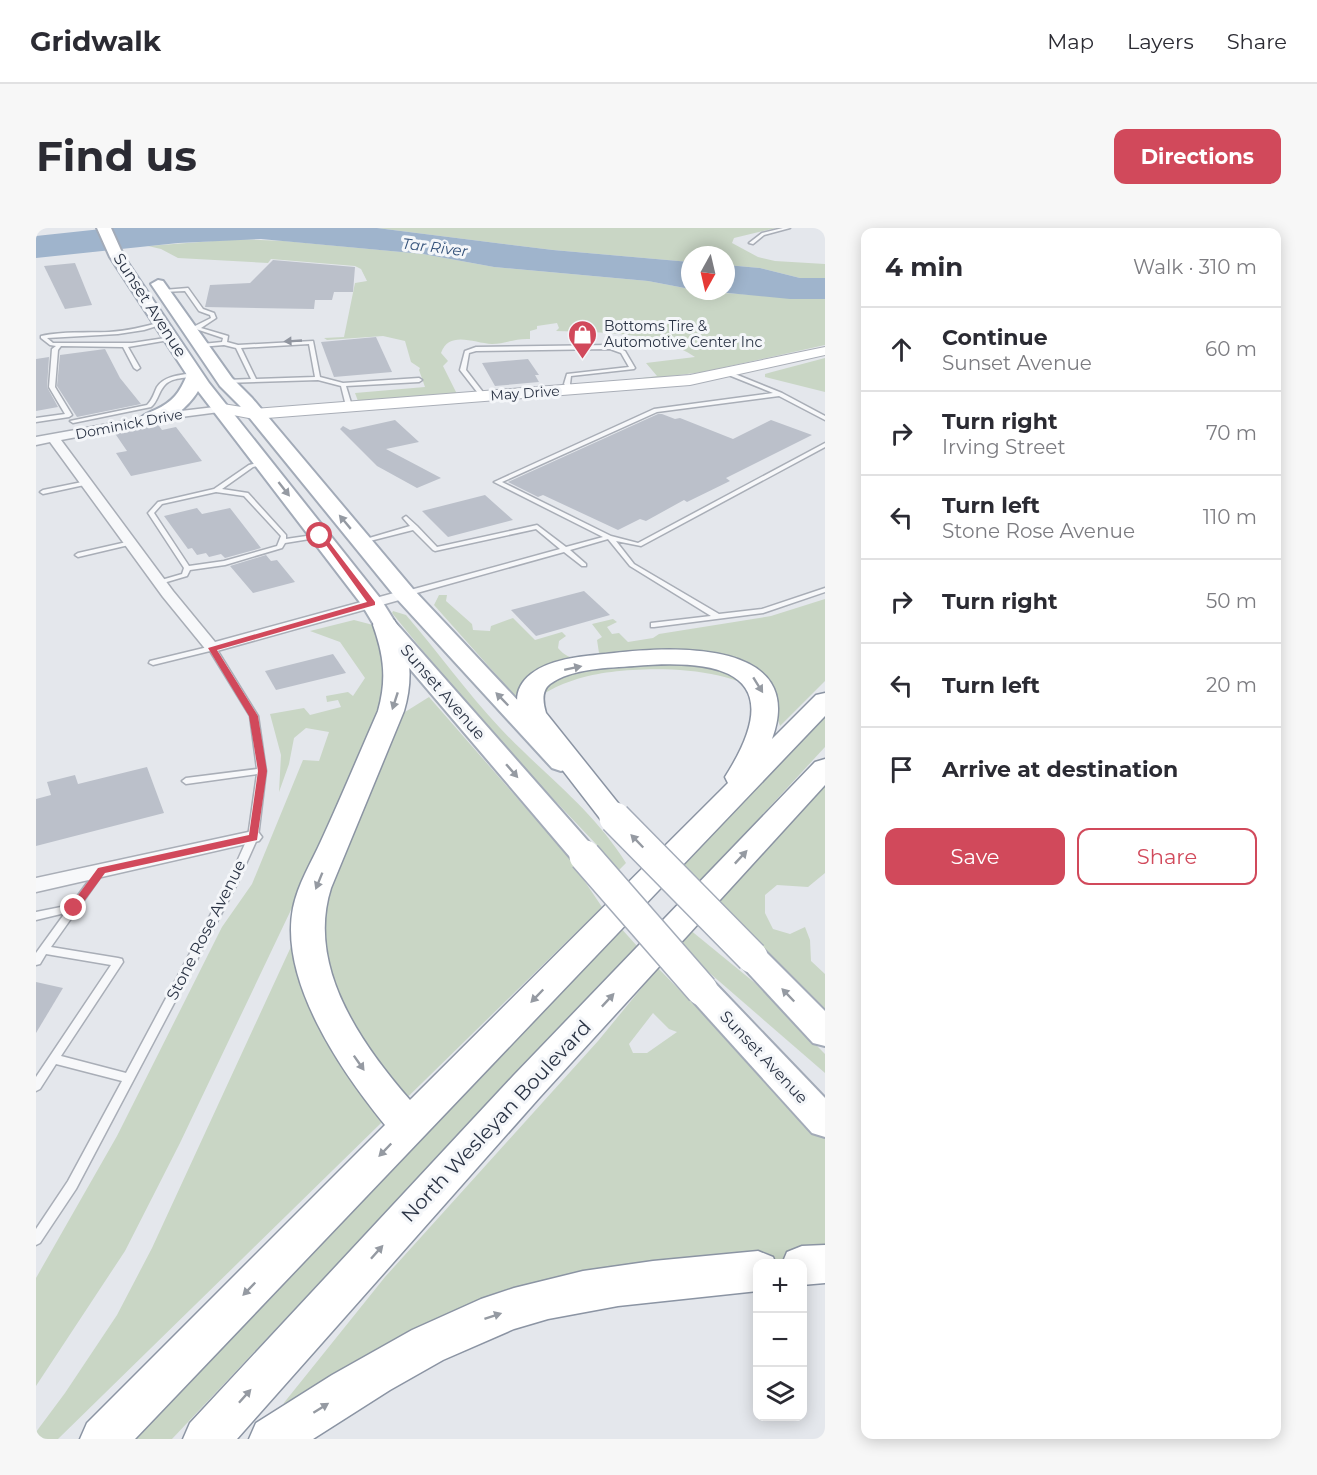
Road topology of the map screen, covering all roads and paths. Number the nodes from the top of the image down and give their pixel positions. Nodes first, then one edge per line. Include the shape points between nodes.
1 (104, 228) edge
2 (788, 228) edge
3 (751, 243) dead end
4 (128, 256) junction
5 (161, 323) junction
6 (190, 336) junction
7 (36, 338) edge
8 (43, 338) junction
9 (224, 343) junction
10 (60, 345) junction
11 (126, 345) junction
12 (238, 346) junction
13 (825, 351) edge
14 (137, 368) dead end
15 (632, 368) junction
16 (728, 373) junction
17 (195, 375) junction
18 (318, 378) junction
19 (254, 380) junction
20 (418, 380) dead end
21 (226, 382) junction
22 (343, 385) junction
23 (624, 385) junction
24 (571, 389) junction
25 (780, 394) junction
26 (483, 396) junction
27 (349, 406) junction
28 (223, 409) junction
29 (254, 414) junction
30 (71, 418) junction
31 (825, 418) edge
32 (36, 420) edge
33 (148, 420) junction
34 (82, 433) junction
35 (54, 439) junction
36 (36, 441) edge
37 (825, 445) edge
38 (264, 463) junction
39 (87, 483) junction
40 (216, 490) junction
41 (43, 492) dead end
42 (406, 518) dead end
43 (415, 527) junction
44 (320, 536) junction
45 (609, 537) junction
46 (283, 541) junction
47 (362, 542) junction
48 (131, 543) junction
49 (566, 550) junction
50 (78, 555) dead end
51 (584, 565) dead end
52 (187, 568) junction
53 (159, 582) junction
54 (825, 590) edge
55 (405, 594) junction
56 (379, 614) junction
57 (718, 617) junction
58 (654, 625) dead end
59 (212, 648) junction
60 (153, 663) dead end
61 (825, 701) edge
62 (825, 768) edge
63 (262, 771) junction
64 (186, 781) dead end
65 (615, 818) junction
66 (695, 834) junction
67 (253, 837) junction
68 (101, 870) junction
69 (36, 885) edge
70 (74, 908) junction
71 (36, 916) edge
72 (44, 950) junction
73 (36, 961) edge
74 (825, 1033) edge
75 (54, 1059) junction
76 (129, 1078) junction
77 (36, 1086) edge
78 (825, 1122) edge
79 (409, 1126) junction
80 (36, 1239) edge
81 (825, 1264) edge
82 (807, 1266) edge
83 (753, 1271) edge
84 (716, 1275) junction
85 (753, 1278) edge
86 (807, 1281) edge
87 (825, 1282) edge
88 (103, 1439) edge
89 (206, 1439) edge
90 (272, 1439) edge

1 - 4 main road, Sunset Avenue
2 - 3 lane via 763,234
4 - 5 main road, Sunset Avenue
4 - 6 main road, Sunset Avenue via 163,291
5 - 6 main road, Sunset Avenue
5 - 8 lane via 112,334 53,334
6 - 9 lane
6 - 9 lane via 226,337
6 - 11 lane
6 - 17 main road, Sunset Avenue
6 - 21 main road, Sunset Avenue
7 - 8 lane
8 - 10 lane
9 - 12 lane
10 - 11 lane
10 - 30 lane via 55,349 52,387
11 - 14 lane
18 -> 12 lane via 311,342
12 - 19 lane
13 - 16 main road, May Drive
15 - 23 lane via 621,377
15 - 24 lane via 569,375 567,384
15 - 26 lane via 623,352 611,347 476,349 467,352 463,370
16 - 23 main road, May Drive
16 - 25 lane
17 - 28 main road, Sunset Avenue
17 - 30 lane via 160,385 156,400 149,406
17 - 33 main road via 182,403
18 - 19 lane
18 - 22 lane
19 - 21 lane
20 - 22 lane
21 - 29 main road, Sunset Avenue
22 - 27 lane
23 - 24 main road, May Drive
24 - 26 main road, May Drive
25 - 31 lane
25 - 45 lane via 656,410 497,482
26 - 27 main road, May Drive
27 - 29 main road, May Drive
28 - 29 main road, May Drive
28 - 33 street, Dominick Drive
28 - 38 main road, Sunset Avenue
47 -> 29 main road, Sunset Avenue
30 - 32 lane
30 - 34 lane
33 - 34 street, Dominick Drive
34 - 35 street, Dominick Drive
35 - 36 street, Dominick Drive
35 - 39 street, Stone Rose Avenue
37 - 45 lane via 639,545
38 - 40 lane via 251,466
38 -> 44 main road, Sunset Avenue
39 - 41 lane
39 - 48 street, Stone Rose Avenue
40 - 46 lane via 246,495 284,536
40 - 52 lane via 160,503 151,513
42 - 43 lane
43 - 47 lane
43 - 49 lane via 435,549 537,527
44 - 46 lane
44 - 56 main road, Sunset Avenue
45 - 49 lane
45 - 57 lane via 632,565
46 - 52 lane via 280,547 225,563
47 - 55 main road, Sunset Avenue
48 - 50 lane
48 - 53 street, Stone Rose Avenue
49 - 51 lane
49 - 55 lane
52 - 53 lane via 185,575
53 - 59 street, Stone Rose Avenue
54 - 57 lane via 763,612
55 - 56 street
65 -> 55 main road, Sunset Avenue
56 - 59 street
56 -> 78 main road, Sunset Avenue, bridge via 702,990
56 -> 79 highway via 399,665 398,691 316,886 308,918 309,944 317,977 352,1053
57 - 58 lane
59 - 60 lane
59 - 63 lane, Stone Rose Avenue via 254,716
61 - 66 highway
89 -> 62 highway, North Wesleyan Boulevard via 527,1086
63 - 64 lane
63 - 67 lane, Stone Rose Avenue
65 -> 66 highway via 533,715 530,699 535,684 549,674 597,663 666,656 703,657 745,671 761,687 766,706 758,740 742,772
74 -> 65 main road, Sunset Avenue, bridge
66 -> 79 highway
67 - 68 street
67 - 76 lane, Stone Rose Avenue
68 - 69 street
68 - 70 lane
70 - 71 lane
70 - 72 lane
72 - 73 lane
72 - 75 lane via 118,962
75 - 76 lane
75 - 77 lane
76 - 80 lane, Stone Rose Avenue via 72,1185
79 -> 88 highway
81 - 82 highway
83 - 84 highway
84 - 85 highway
90 -> 84 highway via 402,1359 481,1320 585,1291
86 - 87 highway

